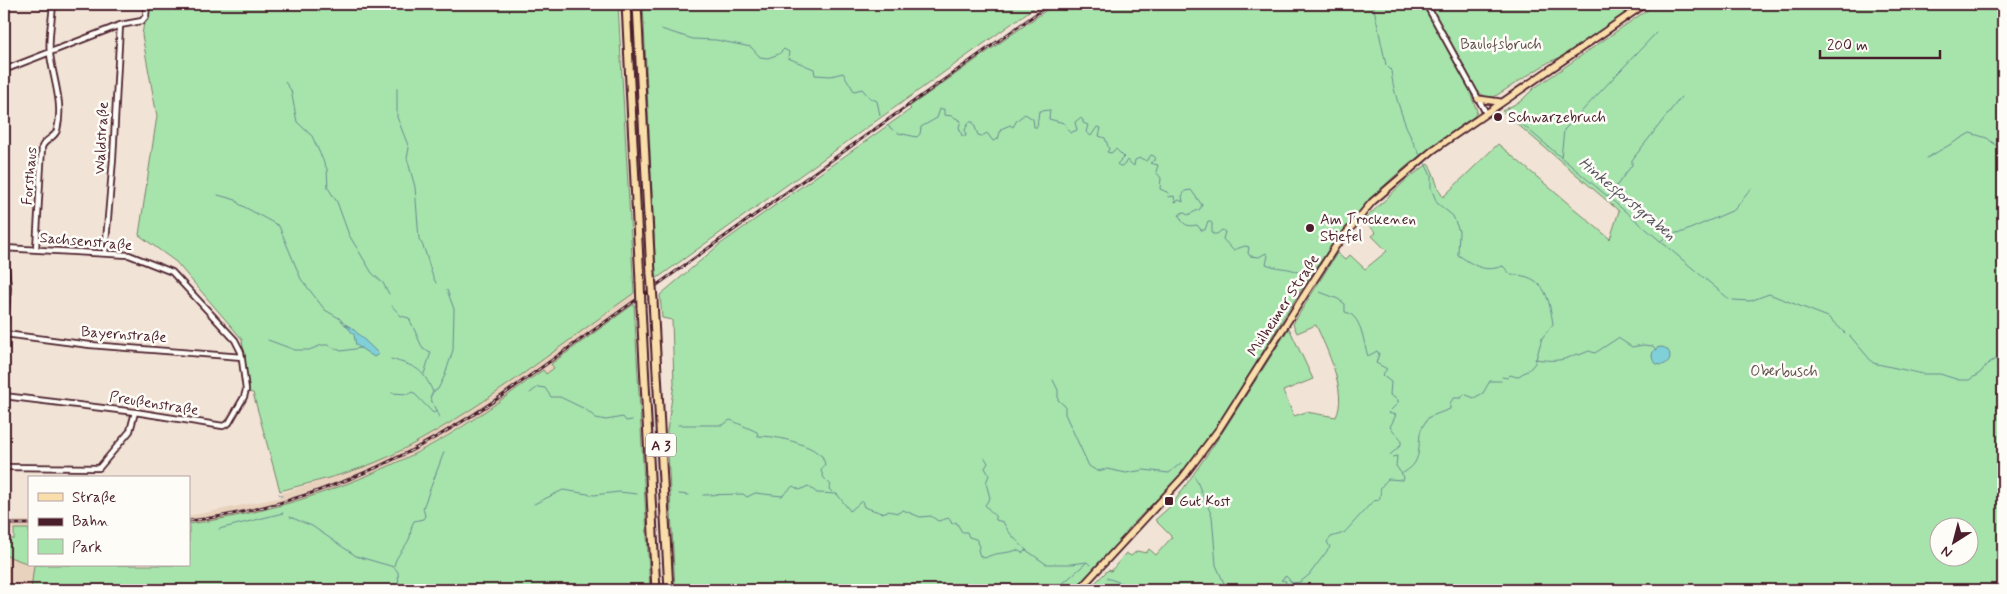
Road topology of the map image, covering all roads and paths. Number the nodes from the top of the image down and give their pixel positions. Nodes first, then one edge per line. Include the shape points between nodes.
1 (53, 4) edge
2 (146, 4) edge
3 (626, 4) edge
4 (637, 4) edge
5 (1426, 4) edge
6 (1645, 4) edge
7 (120, 25) junction
8 (50, 53) junction
9 (4, 70) edge
10 (1478, 99) junction
11 (1502, 102) junction
12 (1486, 113) junction
13 (4, 248) edge
14 (36, 249) junction
15 (105, 253) junction
16 (4, 336) edge
17 (242, 357) junction
18 (4, 396) edge
19 (135, 412) junction
20 (4, 466) edge
21 (656, 590) edge
22 (669, 590) edge
23 (1079, 590) edge

1 - 8 street, Forsthaus
2 - 7 street via 146,16 142,21
3 - 21 highway, A 3, bridge
4 - 22 highway, A 3, bridge
5 - 10 street
6 - 11 main road, Mülheimer Straße
7 - 8 street
7 - 15 street, Waldstraße
8 - 9 street
8 - 14 street, Forsthaus via 58,89 57,129 42,147
10 - 11 main road
10 - 12 street
11 - 12 main road, Mülheimer Straße
12 - 23 main road, Mülheimer Straße via 1391,184 1357,219 1301,299 1219,429 1183,477
13 - 14 street, Sachsenstraße
13 - 16 street via 8,288
14 - 15 street, Sachsenstraße
15 - 17 street, Sachsenstraße via 129,255 172,272 235,340
16 - 17 street, Bayernstraße
17 - 19 street, Preußenstraße via 246,390 226,426
18 - 19 street, Preußenstraße
19 - 20 street via 132,429 102,466

